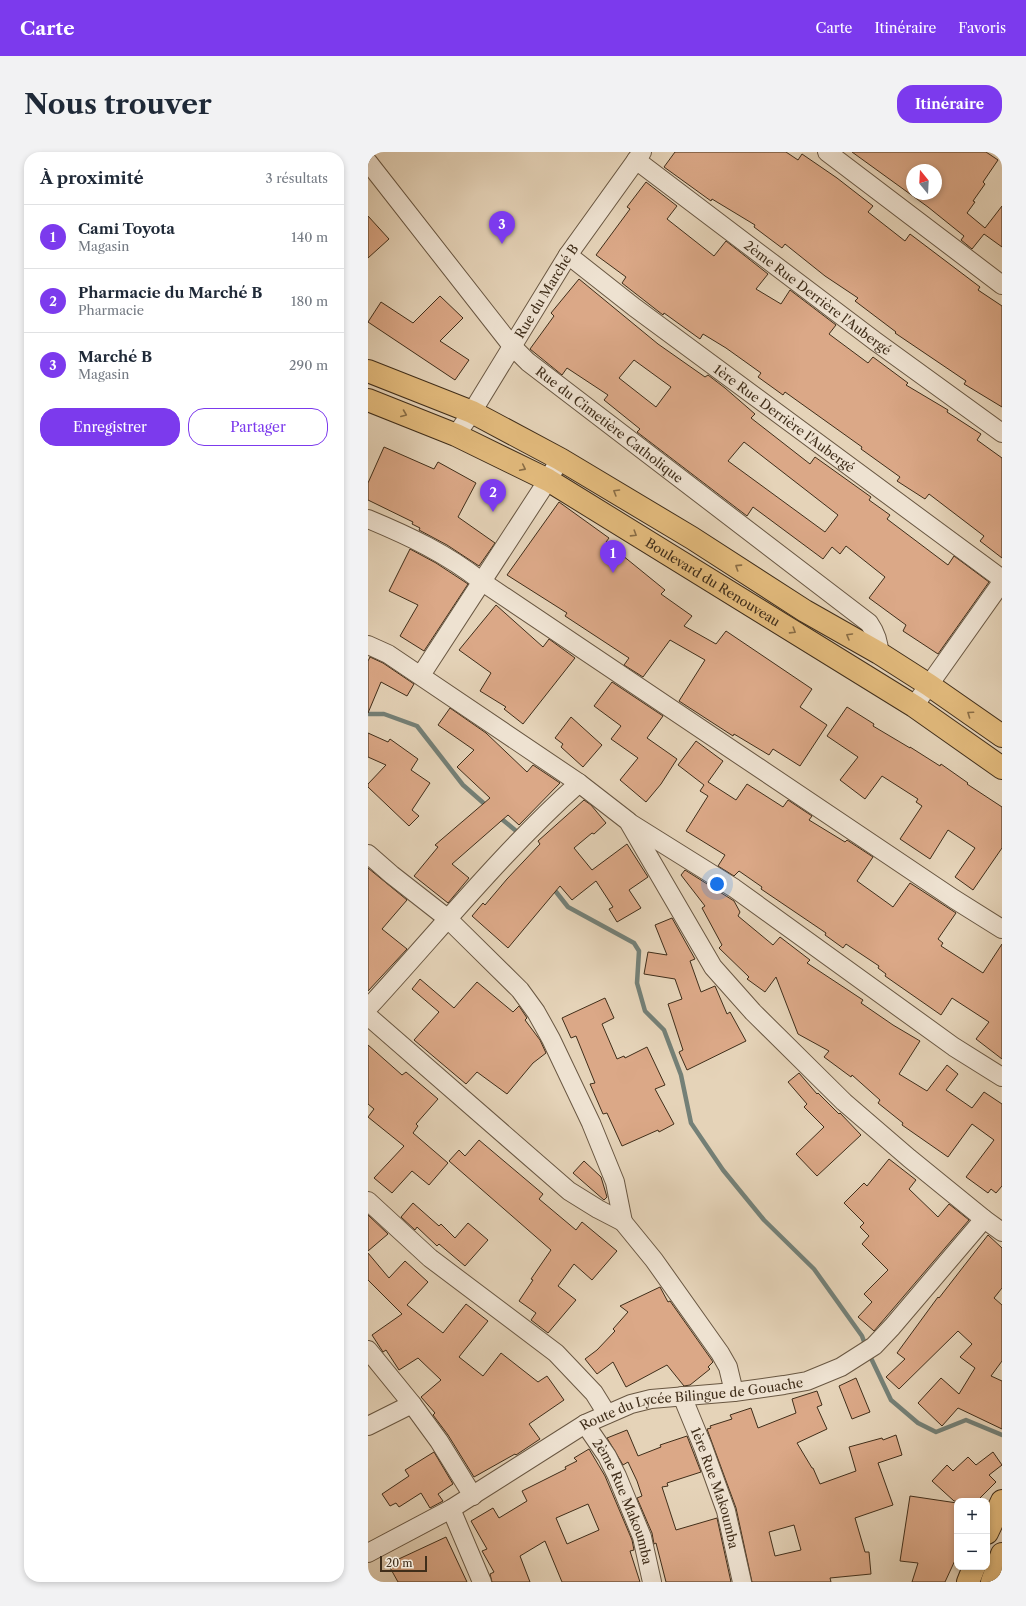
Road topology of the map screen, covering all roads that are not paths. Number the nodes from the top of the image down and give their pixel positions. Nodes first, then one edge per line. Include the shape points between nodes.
1 (827, 152) edge
2 (639, 156) edge
3 (368, 162) edge
4 (568, 255) junction
5 (1002, 285) edge
6 (512, 346) junction
7 (368, 371) edge
8 (368, 400) edge
9 (472, 412) junction
10 (1002, 433) edge
11 (456, 435) junction
12 (560, 458) junction
13 (548, 480) junction
14 (368, 519) edge
15 (1002, 579) edge
16 (482, 581) junction
17 (1002, 582) edge
18 (368, 645) edge
19 (879, 653) junction
20 (421, 675) junction
21 (929, 685) junction
22 (914, 706) junction
23 (1002, 736) edge
24 (1002, 768) edge
25 (579, 783) junction
26 (628, 821) junction
27 (368, 854) edge
28 (447, 918) junction
29 (1002, 929) edge
30 (368, 1008) edge
31 (368, 1016) edge
32 (1002, 1078) edge
33 (368, 1202) edge
34 (984, 1219) junction
35 (623, 1222) junction
36 (1002, 1232) edge
37 (368, 1350) edge
38 (734, 1392) junction
39 (682, 1396) junction
40 (412, 1404) junction
41 (607, 1414) junction
42 (585, 1424) junction
43 (368, 1426) edge
44 (473, 1496) junction
45 (1002, 1501) edge
46 (450, 1509) junction
47 (990, 1527) edge
48 (990, 1542) edge
49 (1002, 1552) edge
50 (368, 1553) edge
51 (973, 1570) edge
52 (482, 1582) edge
53 (652, 1582) edge
54 (742, 1582) edge
55 (968, 1582) edge
56 (992, 1582) edge

1 - 5 street
2 - 4 street, Rue du Marché B
2 - 10 street, 2ème Rue Derrière l'Aubergé via 875,341
3 - 6 street, Rue du Cimetière Catholique
4 - 6 street, Rue du Marché B
4 - 15 street, 1ère Rue Derrière l'Aubergé via 634,307
6 - 9 street, Rue du Marché B
6 - 19 street, Rue du Cimetière Catholique via 528,362 869,624 876,634
7 - 9 main road, Boulevard du Renouveau
8 -> 11 main road, Boulevard du Renouveau
9 - 11 street, Rue du Marché B
9 - 12 main road, Boulevard du Renouveau
11 -> 13 main road, Boulevard du Renouveau
12 - 13 street
19 -> 12 main road, Boulevard du Renouveau via 805,611 692,538
13 - 16 street
13 -> 22 main road, Boulevard du Renouveau
14 - 16 street via 437,551
16 - 20 street
16 - 29 street
17 - 21 street
18 - 20 street via 388,654
19 - 21 main road, Boulevard du Renouveau
20 - 25 street
21 - 22 street
23 -> 21 main road, Boulevard du Renouveau
22 - 24 main road, Boulevard du Renouveau
25 - 26 street
25 - 28 street via 547,812
26 - 32 street via 734,888 954,1047
26 - 34 street via 689,928 718,973 753,1012 844,1102
27 - 28 street
28 - 30 street
28 - 35 street via 520,990 536,1012 591,1123 615,1182
31 - 35 street via 568,1191
33 - 41 street via 430,1258 556,1353 594,1393
34 - 36 street
34 - 38 street, Route du Lycée Bilingue de Gouache via 874,1346 826,1374 807,1381
35 - 38 street via 654,1260 720,1353 728,1367
37 - 40 street
38 - 39 street, Route du Lycée Bilingue de Gouache
39 - 41 street, Route du Lycée Bilingue de Gouache via 631,1404
39 - 54 street, 1ère Rue Makoumba via 726,1511
40 - 43 street
40 - 44 street via 439,1441
41 - 42 street, Route du Lycée Bilingue de Gouache
42 - 44 street, Route du Lycée Bilingue de Gouache
42 - 53 street, 2ème Rue Makoumba via 607,1456 642,1537
44 - 46 street, Route du Lycée Bilingue de Gouache
45 - 47 main road
46 - 50 street, Route du Lycée Bilingue de Gouache
46 - 52 street
48 - 49 street
49 - 56 main road
51 - 55 main road

